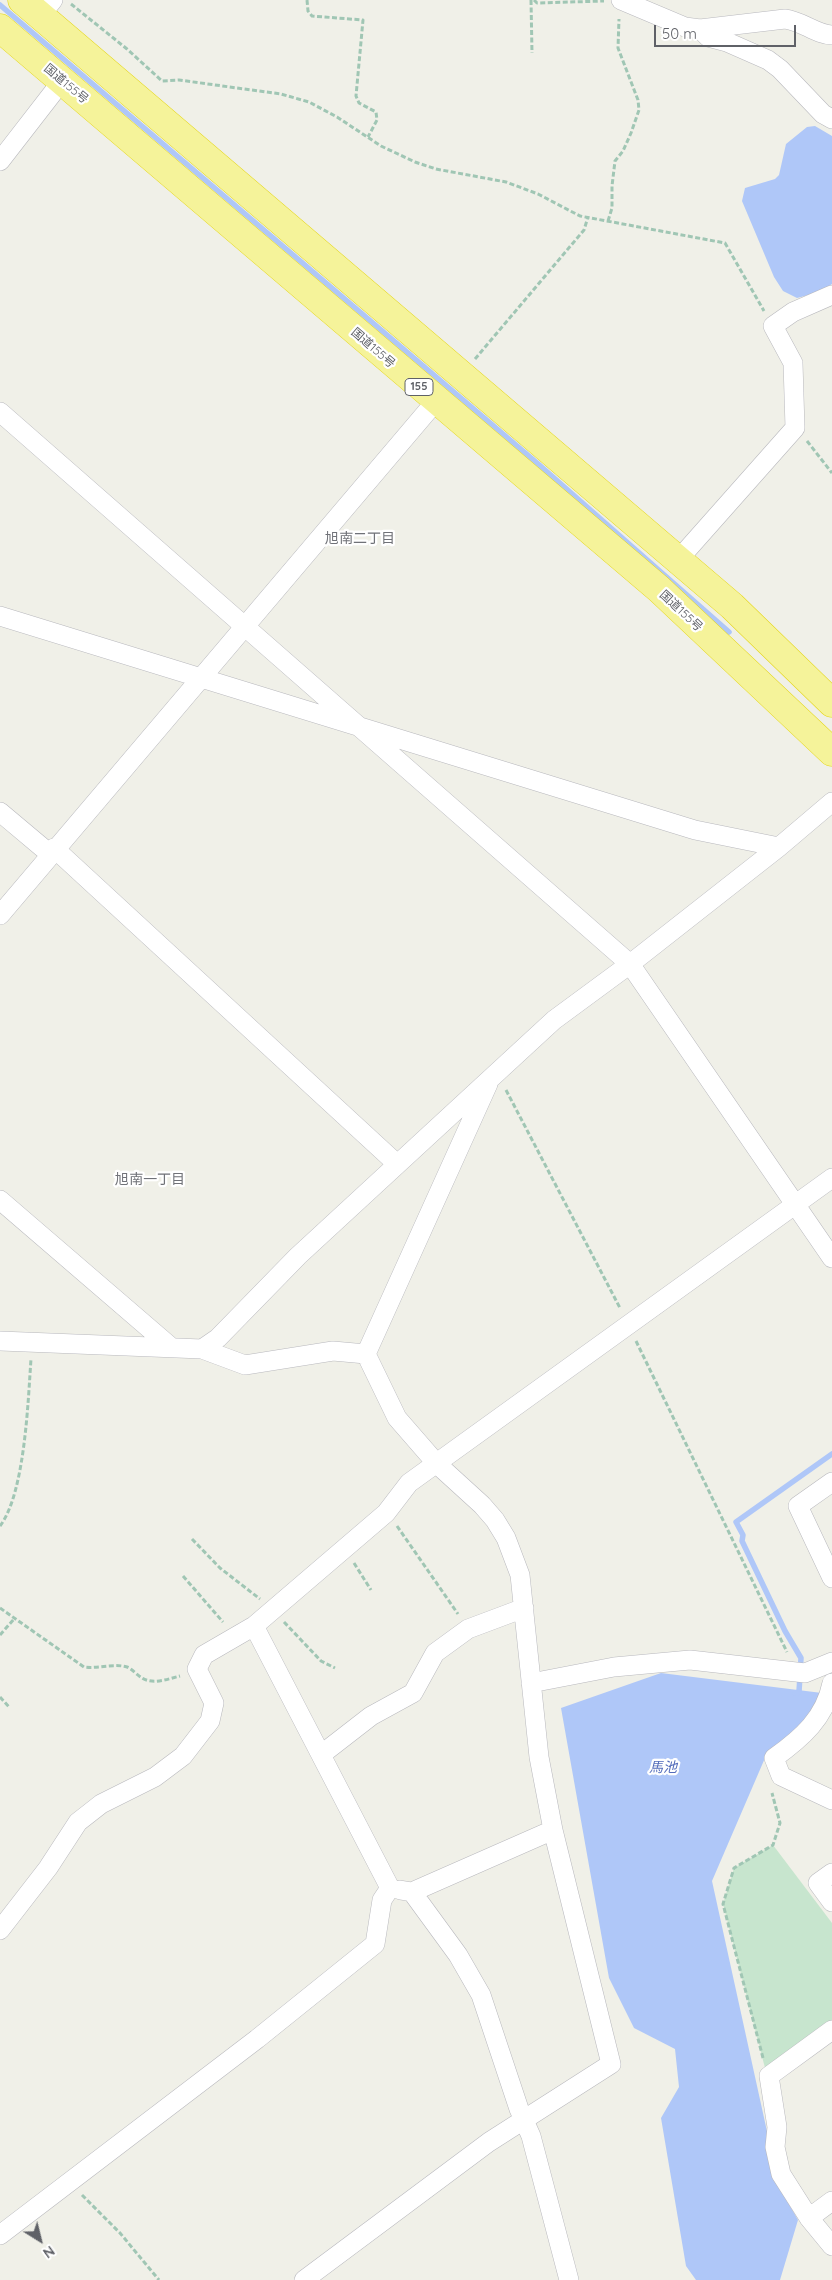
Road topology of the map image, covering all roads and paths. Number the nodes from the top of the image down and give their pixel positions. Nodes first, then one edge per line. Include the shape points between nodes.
1 (67, 0) edge
2 (307, 0) edge
3 (532, 0) edge
4 (618, 0) edge
5 (38, 5) edge
6 (0, 28) edge
7 (700, 28) junction
8 (832, 35) edge
9 (532, 53) dead end
10 (62, 81) junction
11 (832, 119) edge
12 (368, 137) junction
13 (0, 161) edge
14 (588, 218) junction
15 (608, 221) junction
16 (832, 294) edge
17 (773, 326) junction
18 (462, 375) junction
19 (436, 401) junction
20 (0, 412) edge
21 (795, 428) junction
22 (832, 473) edge
23 (678, 560) junction
24 (0, 616) edge
25 (244, 627) junction
26 (200, 678) junction
27 (832, 703) edge
28 (364, 730) junction
29 (832, 752) edge
30 (832, 802) edge
31 (0, 812) edge
32 (779, 847) junction
33 (52, 851) junction
34 (0, 914) edge
35 (630, 964) junction
36 (494, 1074) junction
37 (398, 1164) junction
38 (832, 1178) edge
39 (0, 1200) edge
40 (795, 1204) junction
41 (832, 1258) edge
42 (628, 1325) junction
43 (0, 1340) edge
44 (33, 1342) junction
45 (172, 1348) junction
46 (202, 1349) junction
47 (366, 1354) junction
48 (437, 1464) junction
49 (832, 1482) edge
50 (387, 1512) junction
51 (0, 1526) edge
52 (342, 1550) junction
53 (183, 1576) dead end
54 (832, 1578) edge
55 (371, 1590) dead end
56 (0, 1608) edge
57 (524, 1608) junction
58 (14, 1619) junction
59 (254, 1626) junction
60 (468, 1629) junction
61 (0, 1635) edge
62 (232, 1639) junction
63 (832, 1668) edge
64 (197, 1669) junction
65 (792, 1672) junction
66 (531, 1683) junction
67 (832, 1683) edge
68 (0, 1697) edge
69 (9, 1706) dead end
70 (322, 1754) junction
71 (781, 1776) junction
72 (832, 1800) edge
73 (553, 1830) junction
74 (832, 1873) edge
75 (390, 1888) junction
76 (412, 1892) junction
77 (832, 1902) edge
78 (0, 1930) edge
79 (832, 2030) edge
80 (769, 2076) junction
81 (525, 2120) junction
82 (72, 2180) junction
83 (832, 2201) edge
84 (809, 2218) junction
85 (0, 2235) edge
86 (832, 2246) edge
87 (159, 2280) edge
88 (304, 2280) edge
89 (569, 2280) edge

1 - 12 path via 162,81 179,80 281,94 309,102
2 - 12 path via 312,16 363,20 356,96 359,102 376,112 377,120
3 - 4 path via 537,3
3 - 9 path
4 - 7 street via 685,27
4 - 15 path via 618,48 639,110 631,133 615,161
5 - 18 highway
6 - 10 highway, 国道155号 / 155
7 - 8 street via 785,19 798,20 818,32
7 - 11 street via 708,37 768,60
10 - 13 street
10 - 19 highway, 国道155号 / 155
12 - 14 path via 415,162 506,182
14 - 15 path
14 - 18 path via 584,230
15 - 17 path via 725,243
16 - 17 street via 793,312
17 - 21 street via 793,363
18 - 23 highway
19 - 25 street
19 - 29 highway, 国道155号 / 155 via 659,589
20 - 25 street
21 - 22 path
21 - 23 street
23 - 27 highway via 786,656
24 - 26 street
25 - 26 street
25 - 28 street
26 - 28 street
26 - 33 street
28 - 32 street via 696,830
28 - 35 street
30 - 32 street
31 - 33 street
32 - 35 street
33 - 34 street
33 - 37 street
35 - 36 street via 554,1020
35 - 40 street
36 - 37 street
36 - 42 path
36 - 47 street
37 - 46 street via 298,1256 218,1338
38 - 40 street
39 - 45 street
40 - 41 street
40 - 42 street
42 - 48 street
42 - 65 path via 793,1664
43 - 44 street
44 - 45 street
44 - 51 path via 20,1466 8,1510
45 - 46 street
46 - 47 street via 245,1365 333,1351
47 - 48 street via 397,1418
48 - 50 street via 409,1483
48 - 57 street via 482,1505 506,1538 520,1575
49 - 54 street via 798,1506
50 - 52 street
50 - 60 path
52 - 55 path via 357,1566
52 - 59 street
53 - 62 path via 215,1611
56 - 58 path
57 - 60 street
57 - 66 street
58 - 61 path
58 - 64 path via 84,1667 128,1667 144,1680 153,1682
59 - 62 street
59 - 70 street
60 - 70 street via 436,1653 413,1693 371,1716
62 - 64 street via 204,1655
63 - 65 street
64 - 78 street via 214,1703 210,1721 183,1756 155,1777 101,1804 78,1822 48,1868
65 - 66 street via 690,1660 614,1667
66 - 73 street via 539,1757
67 - 71 street via 829,1696 812,1726 774,1758
68 - 69 path
70 - 75 street
71 - 72 street
71 - 80 path via 770,1782 780,1823 773,1845 734,1868 723,1904
73 - 76 street
73 - 81 street via 611,2064
74 - 77 street via 818,1883
75 - 76 street
75 - 82 street via 382,1900 375,1944
76 - 81 street via 458,1955 481,1995
79 - 80 street
80 - 84 street via 777,2127 775,2147 781,2174
81 - 88 street via 489,2142
81 - 89 street
82 - 85 street
82 - 87 path
83 - 84 street
84 - 86 street

